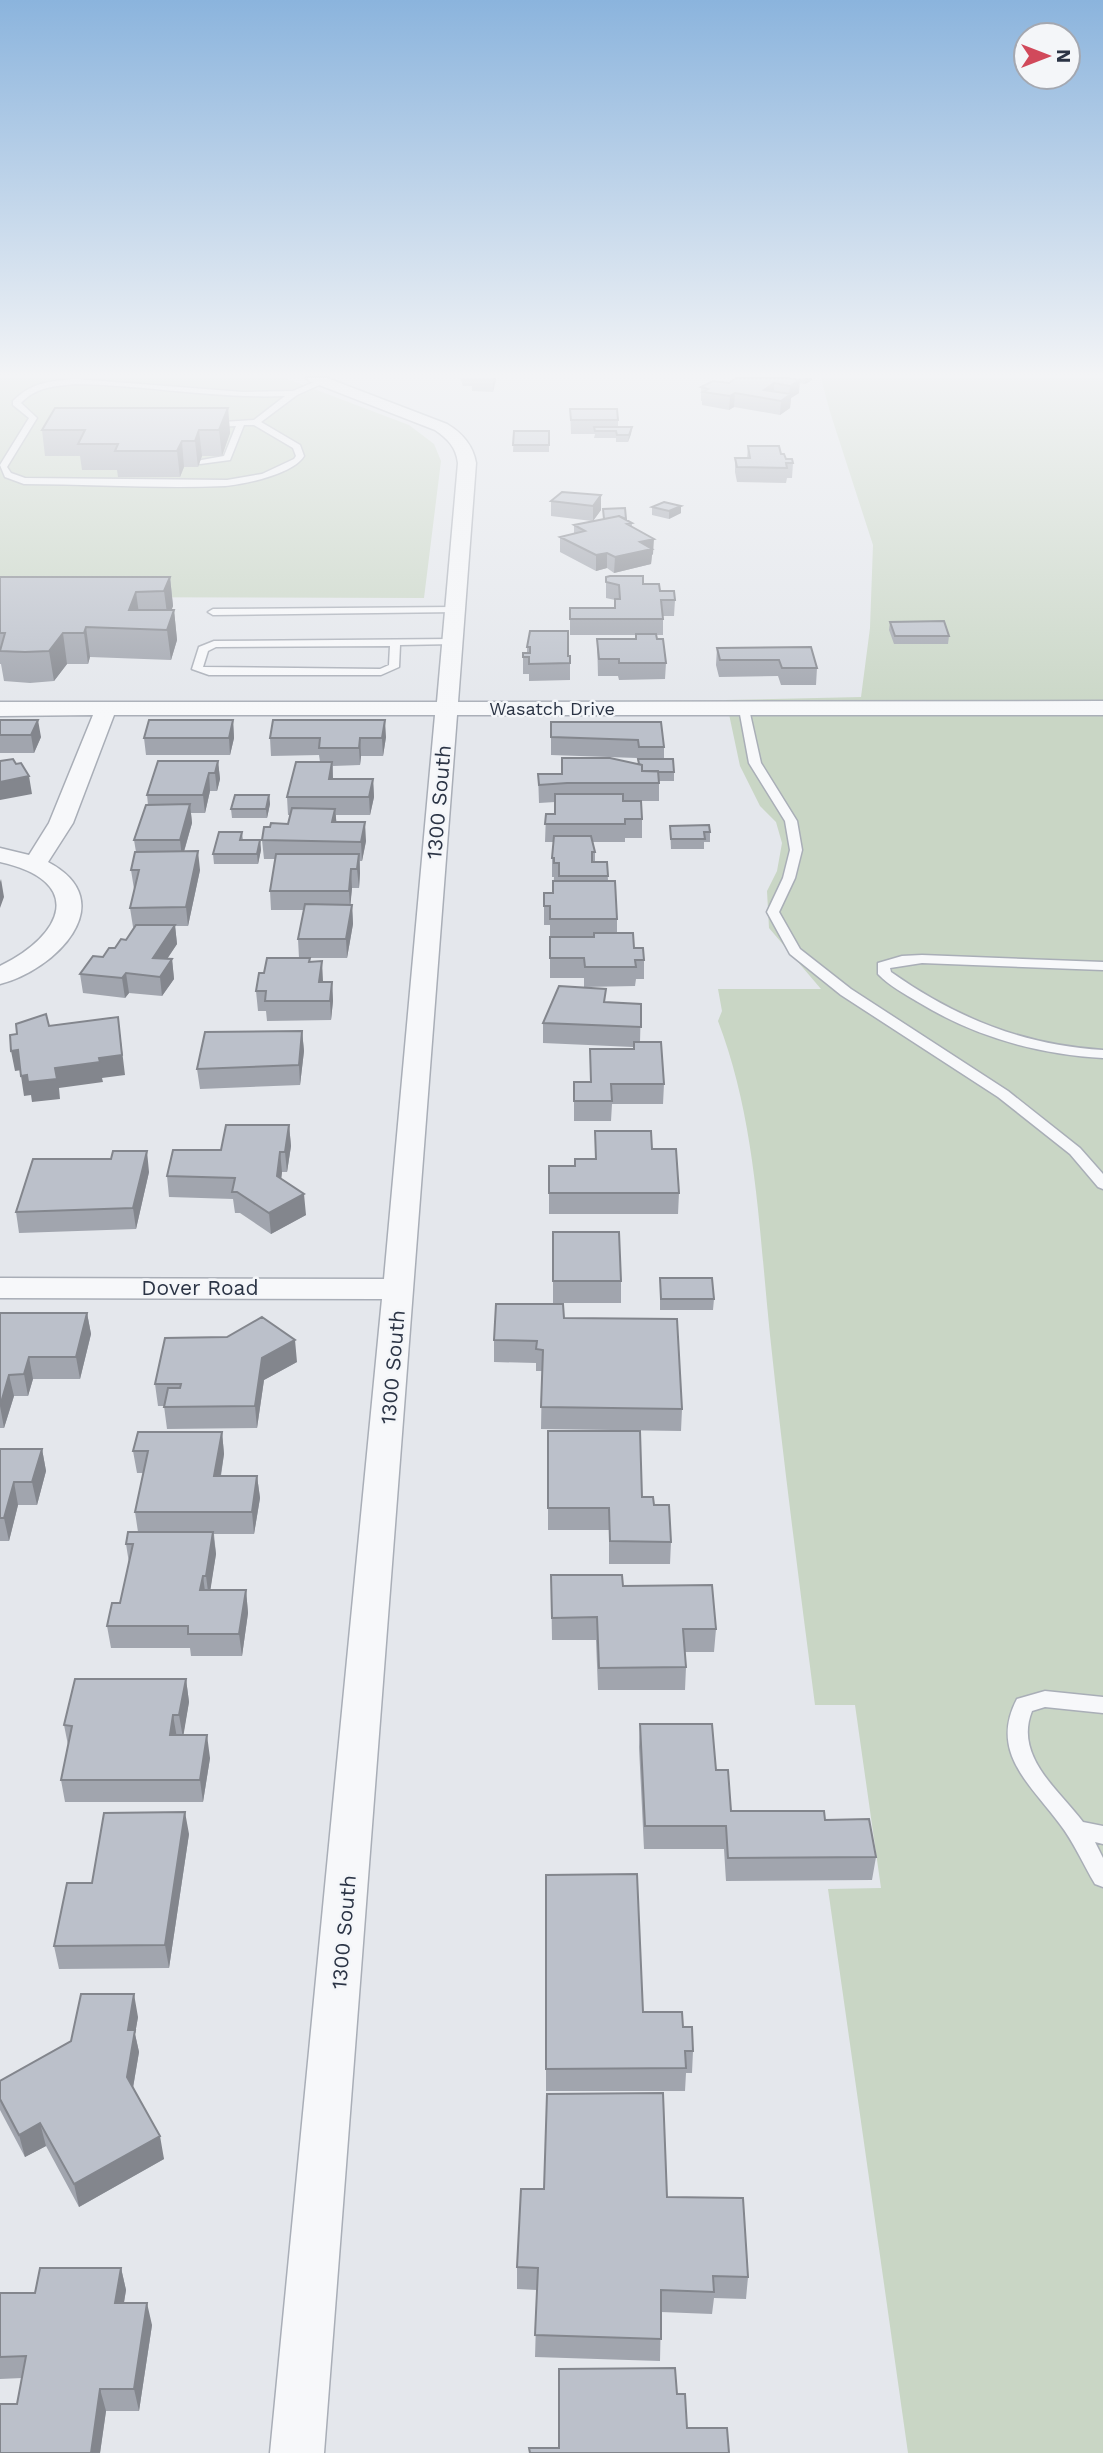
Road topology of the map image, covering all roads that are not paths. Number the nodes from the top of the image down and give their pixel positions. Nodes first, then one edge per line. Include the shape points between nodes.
1 (466, 492) edge
2 (212, 611) dead end
3 (454, 611) junction
4 (452, 642) junction
5 (395, 643) junction
6 (1103, 708) edge
7 (0, 709) edge
8 (106, 709) junction
9 (744, 709) junction
10 (447, 710) junction
11 (0, 855) edge
12 (35, 864) junction
13 (1103, 966) edge
14 (0, 976) edge
15 (1103, 1054) edge
16 (1103, 1184) edge
17 (0, 1288) edge
18 (400, 1289) junction
19 (1103, 1705) edge
20 (1077, 1830) junction
21 (1103, 1835) edge
22 (1103, 1878) edge
23 (297, 2453) edge

1 - 3 street, 1300 South
2 - 3 lane
3 - 4 street, 1300 South
4 - 5 lane
4 - 10 street, 1300 South
5 - 5 lane via 214,644 203,649 197,669 209,673 381,672 394,667
6 - 9 street, Wasatch Drive
7 - 8 street, Wasatch Drive
8 - 10 street, Wasatch Drive
8 - 12 street via 61,823
9 - 10 street, Wasatch Drive
9 - 16 lane via 755,763 791,821 796,850 773,912 794,951 846,992 1003,1094 1075,1151
10 - 18 street, 1300 South
11 - 12 street
12 - 14 street via 62,882 70,901 69,914 54,942
13 - 15 lane via 920,960 883,966 885,974 917,997 979,1029 1056,1050
17 - 18 street, Dover Road
18 - 23 street, 1300 South
19 - 20 lane via 1045,1699 1024,1705 1017,1717 1015,1731 1036,1781
20 - 21 lane
20 - 22 lane

